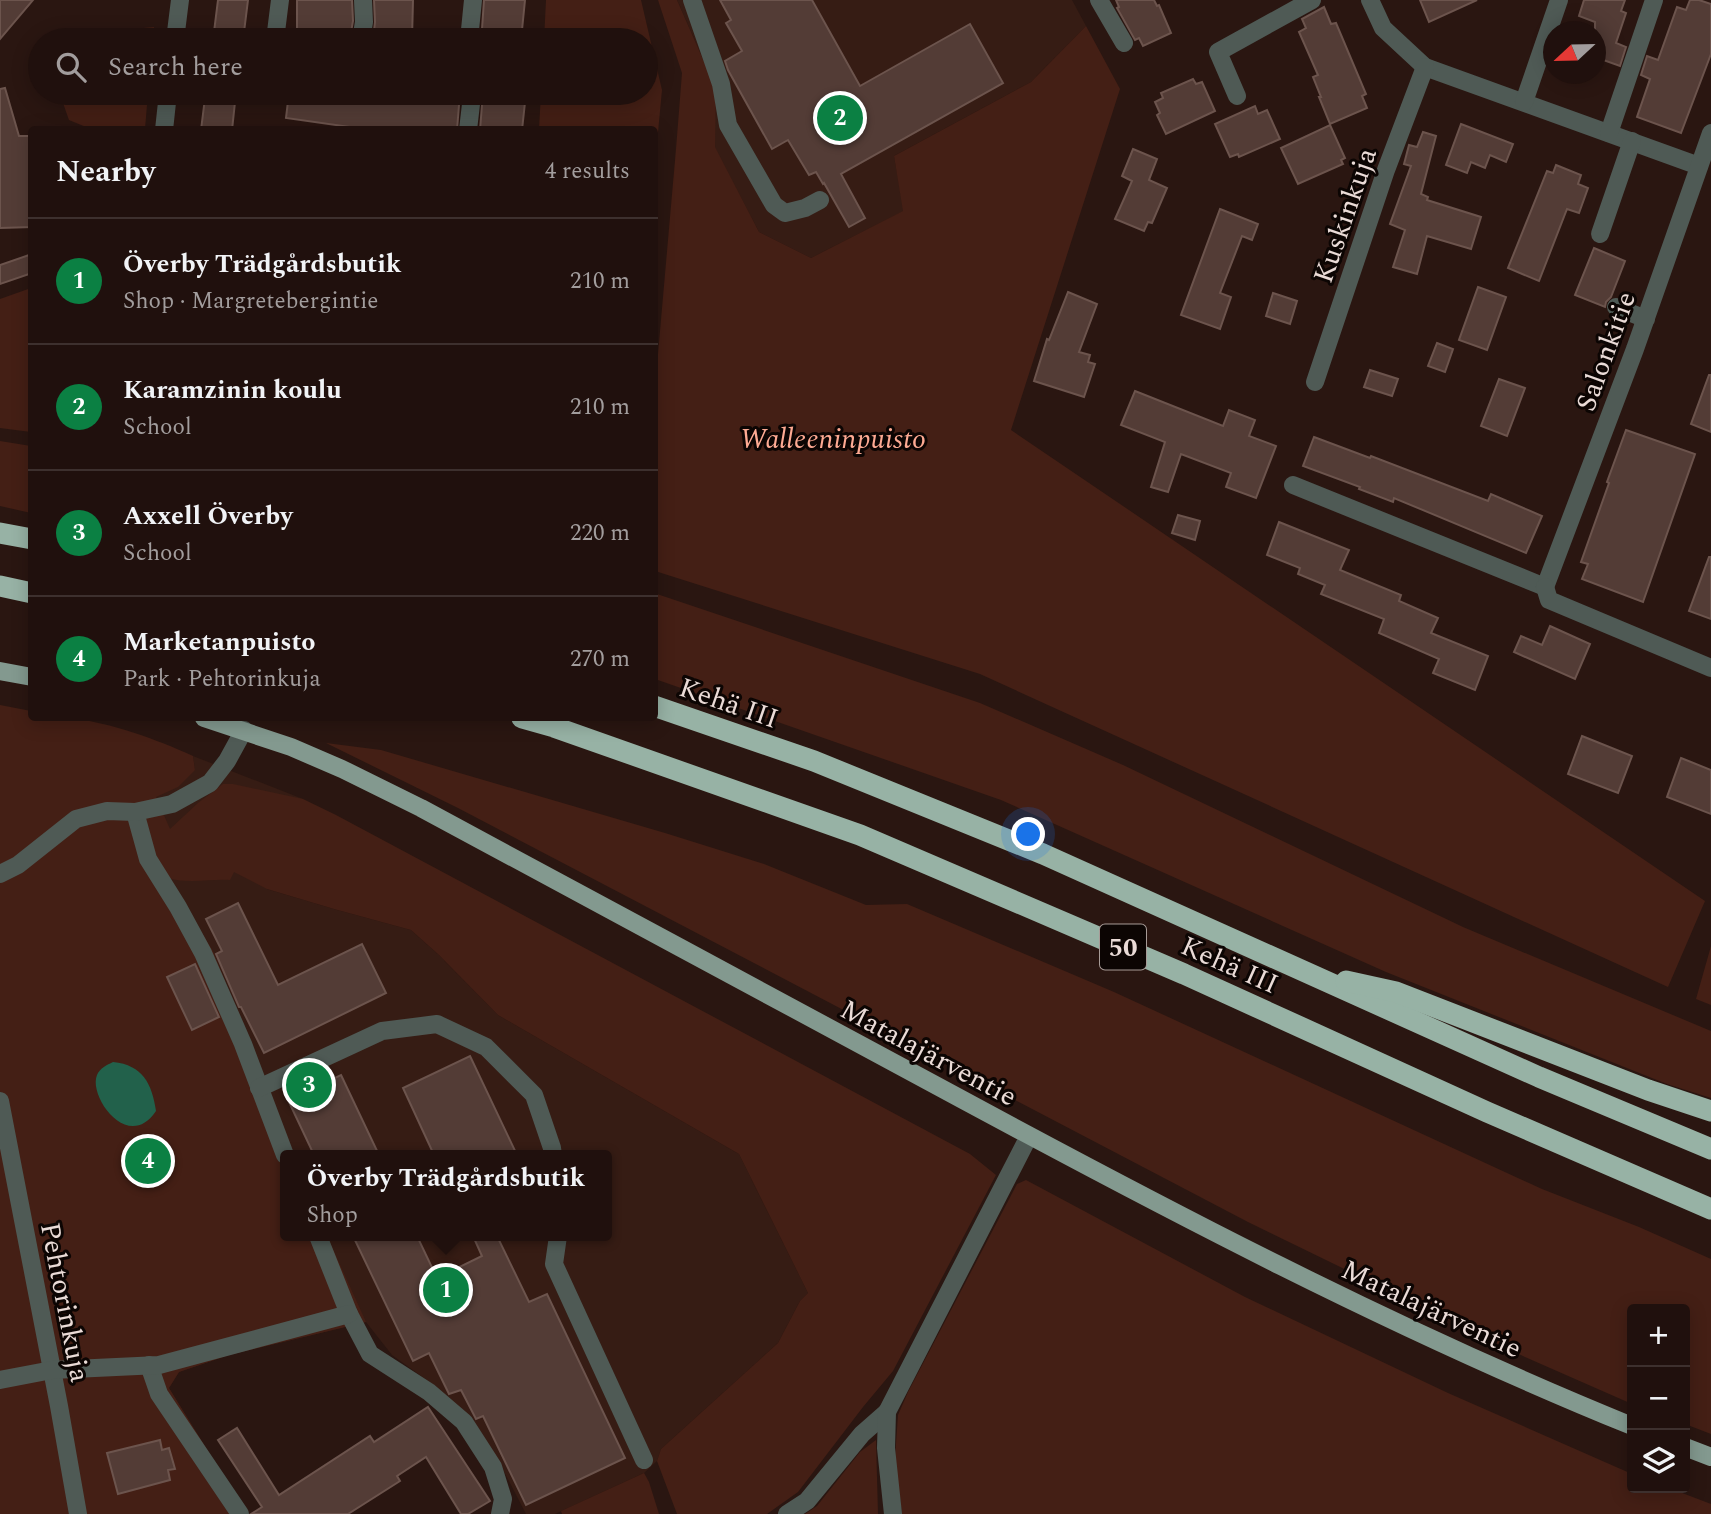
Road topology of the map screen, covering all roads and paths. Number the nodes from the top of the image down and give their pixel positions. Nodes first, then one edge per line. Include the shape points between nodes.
1 (180, 0) edge
2 (280, 0) edge
3 (363, 0) edge
4 (473, 0) edge
5 (692, 0) edge
6 (1100, 0) edge
7 (1312, 0) edge
8 (1370, 0) edge
9 (1559, 0) edge
10 (1654, 0) edge
11 (176, 28) edge
12 (276, 28) edge
13 (363, 28) edge
14 (470, 28) edge
15 (1124, 43) dead end
16 (1425, 67) junction
17 (1237, 96) dead end
18 (1524, 102) junction
19 (167, 105) edge
20 (471, 105) edge
21 (164, 126) edge
22 (468, 126) edge
23 (1609, 133) junction
24 (1711, 133) edge
25 (1632, 141) junction
26 (1699, 166) junction
27 (820, 200) dead end
28 (1600, 234) dead end
29 (1616, 307) dead end
30 (1646, 318) junction
31 (1315, 382) dead end
32 (1293, 485) dead end
33 (0, 533) edge
34 (28, 538) edge
35 (0, 586) edge
36 (1545, 587) junction
37 (28, 592) edge
38 (1711, 668) edge
39 (0, 671) edge
40 (28, 676) edge
41 (658, 707) edge
42 (214, 721) edge
43 (533, 721) edge
44 (244, 730) junction
45 (135, 811) junction
46 (0, 874) edge
47 (1303, 971) junction
48 (259, 1088) junction
49 (0, 1101) edge
50 (1711, 1111) edge
51 (1029, 1136) junction
52 (1711, 1149) edge
53 (283, 1150) edge
54 (552, 1150) edge
55 (1711, 1209) edge
56 (320, 1241) edge
57 (557, 1241) edge
58 (349, 1314) junction
59 (149, 1365) junction
60 (52, 1370) junction
61 (0, 1380) edge
62 (887, 1412) junction
63 (1627, 1424) edge
64 (1690, 1449) edge
65 (1711, 1457) edge
66 (644, 1460) dead end
67 (78, 1514) edge
68 (240, 1514) edge
69 (500, 1514) edge
70 (787, 1514) edge
71 (893, 1514) edge

1 - 11 street
2 - 12 street
3 - 13 street
4 - 14 street
5 - 27 street via 721,84 728,125 774,205 785,213
6 - 15 street
7 - 17 street via 1218,52
8 - 16 street via 1383,28
9 - 18 street
10 - 23 street
16 - 18 street
16 - 31 street, Kuskinkuja
18 - 23 street
19 - 21 street
20 - 22 street
23 - 25 street
24 - 26 street, Salonkitie
25 - 26 street
25 - 28 street
26 - 30 street, Salonkitie
29 - 30 street
30 - 36 street, Salonkitie
32 - 36 street
33 - 34 highway
35 - 37 highway
36 - 38 street via 1549,600
39 - 40 main road
41 - 47 highway, Kehä III / 50 via 840,771 1043,854
42 - 44 main road, Matalajärventie
43 - 55 highway, Kehä III / 50 via 860,835
44 - 45 street via 210,783 172,804
44 - 51 main road, Matalajärventie via 304,752 421,808
45 - 46 street via 107,811 76,819
45 - 48 street via 148,859 203,953
47 - 50 highway via 1396,992
47 - 52 highway, Kehä III / 50
48 - 53 street
48 - 54 street via 382,1031 438,1024 486,1047 534,1096
49 - 60 street, Pehtorinkuja
51 - 62 street
51 - 63 main road, Matalajärventie via 1373,1311
56 - 58 street
57 - 66 street via 554,1264
58 - 59 street
58 - 69 street via 370,1354 429,1392 464,1422 494,1467 503,1499
59 - 60 street
59 - 68 street via 159,1394
60 - 61 street
60 - 67 street, Pehtorinkuja
62 - 70 street via 862,1434 807,1501
62 - 71 street
64 - 65 main road

